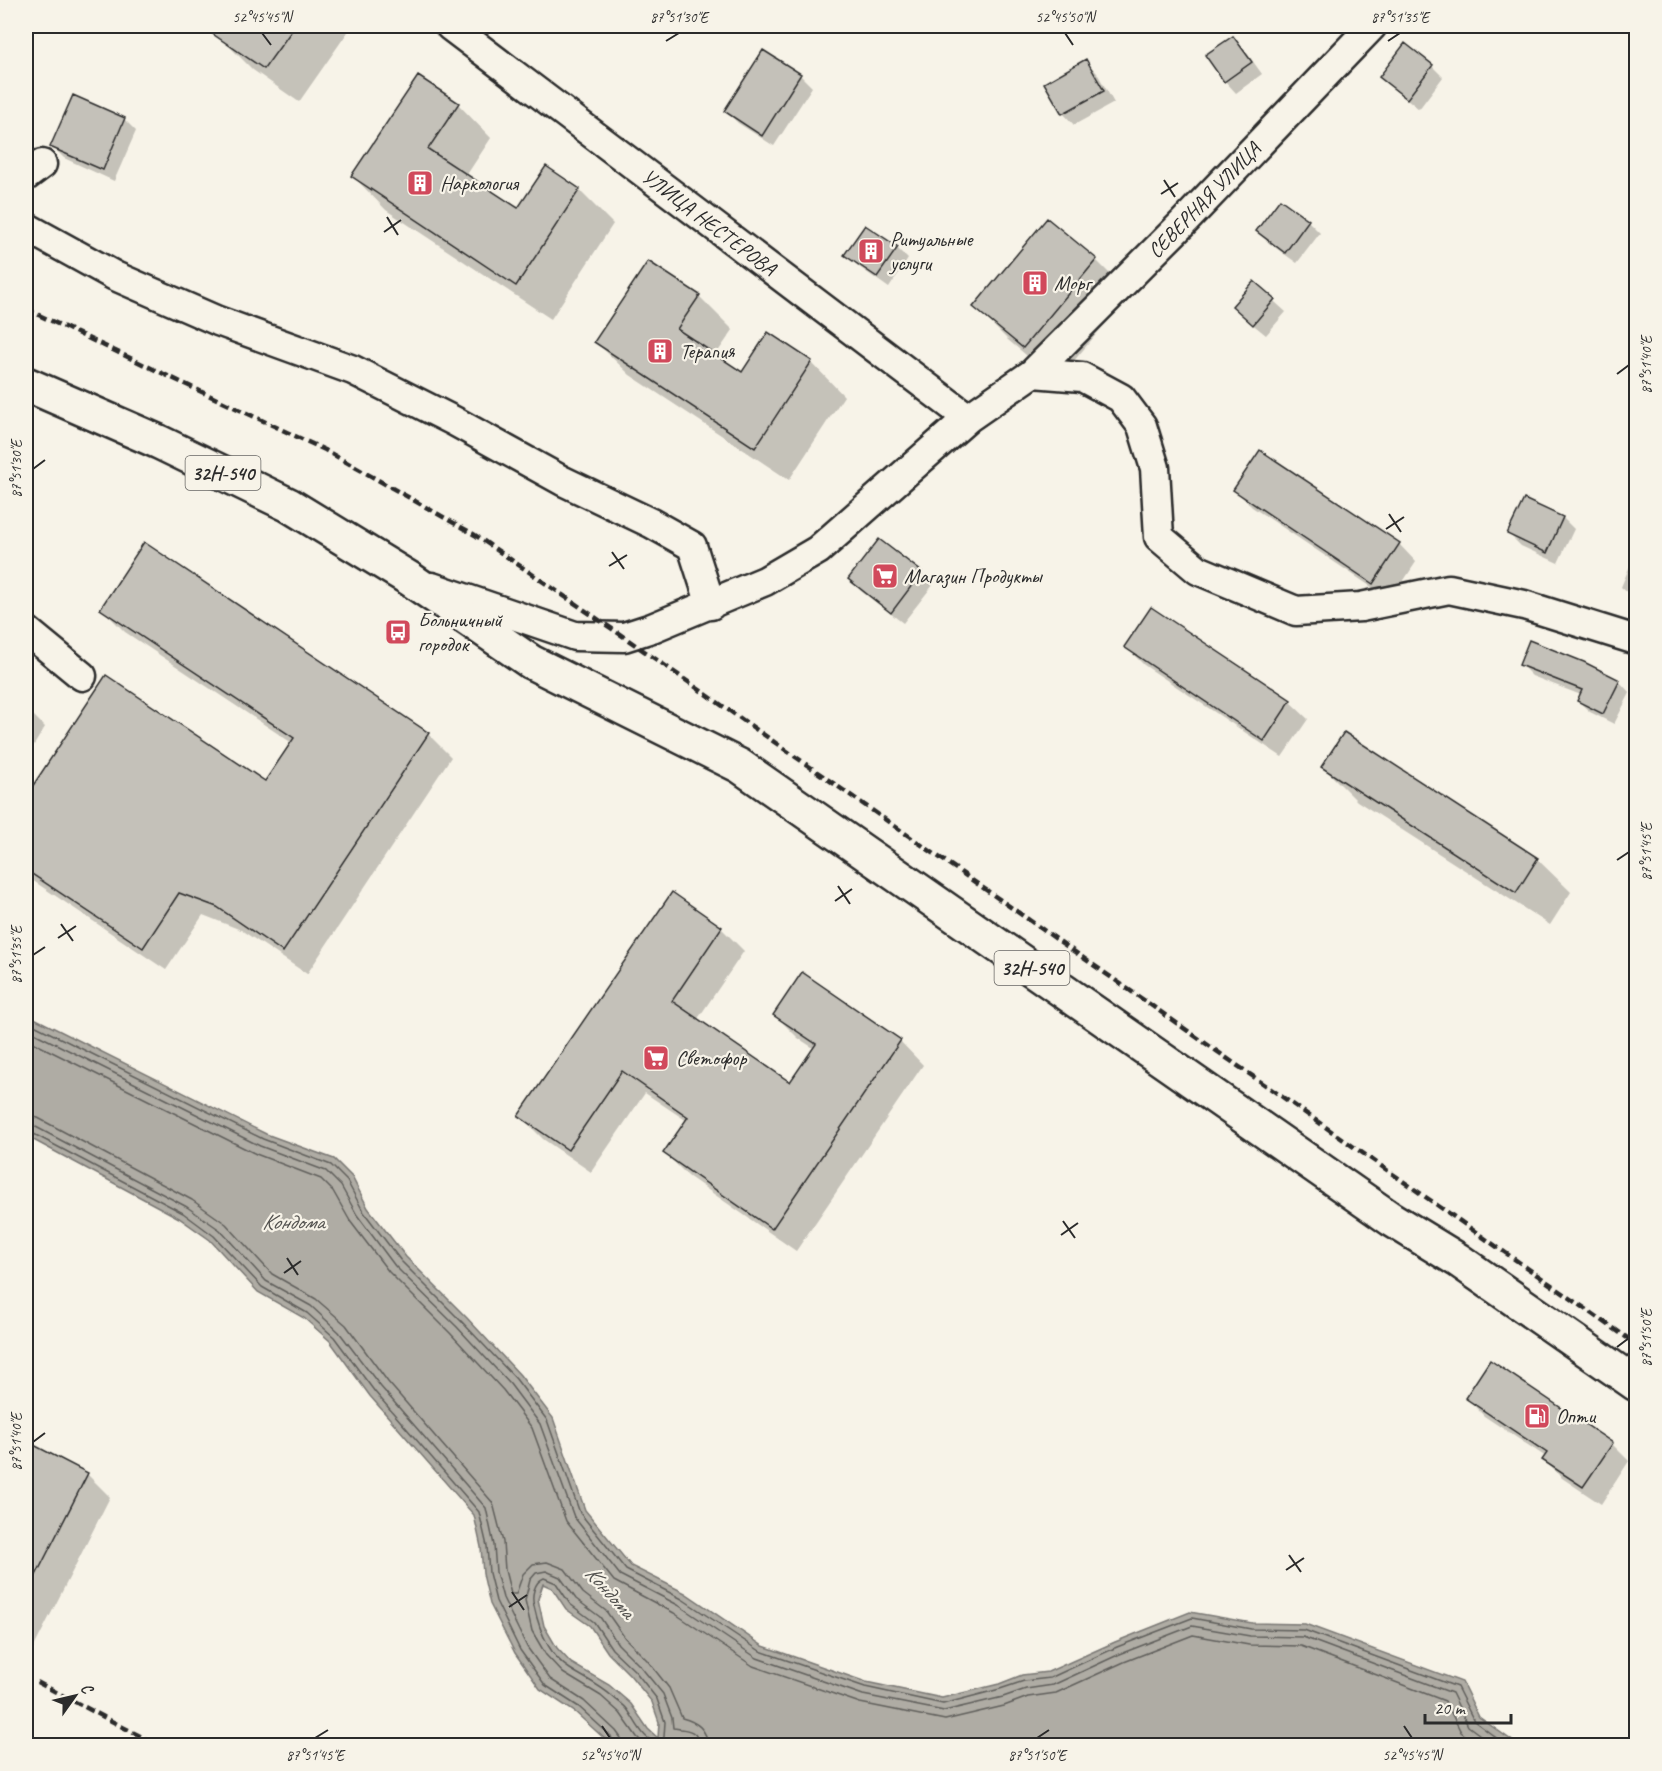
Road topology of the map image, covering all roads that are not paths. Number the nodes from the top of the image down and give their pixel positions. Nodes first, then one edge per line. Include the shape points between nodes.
1 (450, 26) edge
2 (1372, 26) edge
3 (26, 227) edge
4 (1033, 373) junction
5 (26, 384) edge
6 (968, 418) junction
7 (410, 579) junction
8 (711, 605) junction
9 (26, 630) edge
10 (1636, 640) edge
11 (82, 676) dead end
12 (1636, 1384) edge

1 - 6 street, УЛИЦА НЕСТЕРОВА
2 - 4 street, СЕВЕРНАЯ УЛИЦА
3 - 8 street via 116,276 208,317 353,369 563,481 651,523 692,546
4 - 6 street
4 - 10 street via 1082,377 1121,398 1142,426 1155,468 1159,537 1198,570 1296,611 1361,607 1449,589 1524,605
5 - 7 main road, 32Н-540 via 159,441 289,505
6 - 8 street via 818,550 765,581
7 - 8 street via 575,636 624,637
7 - 12 main road, 32Н-540 via 531,662 741,766 1391,1219 1458,1260
9 - 11 street

